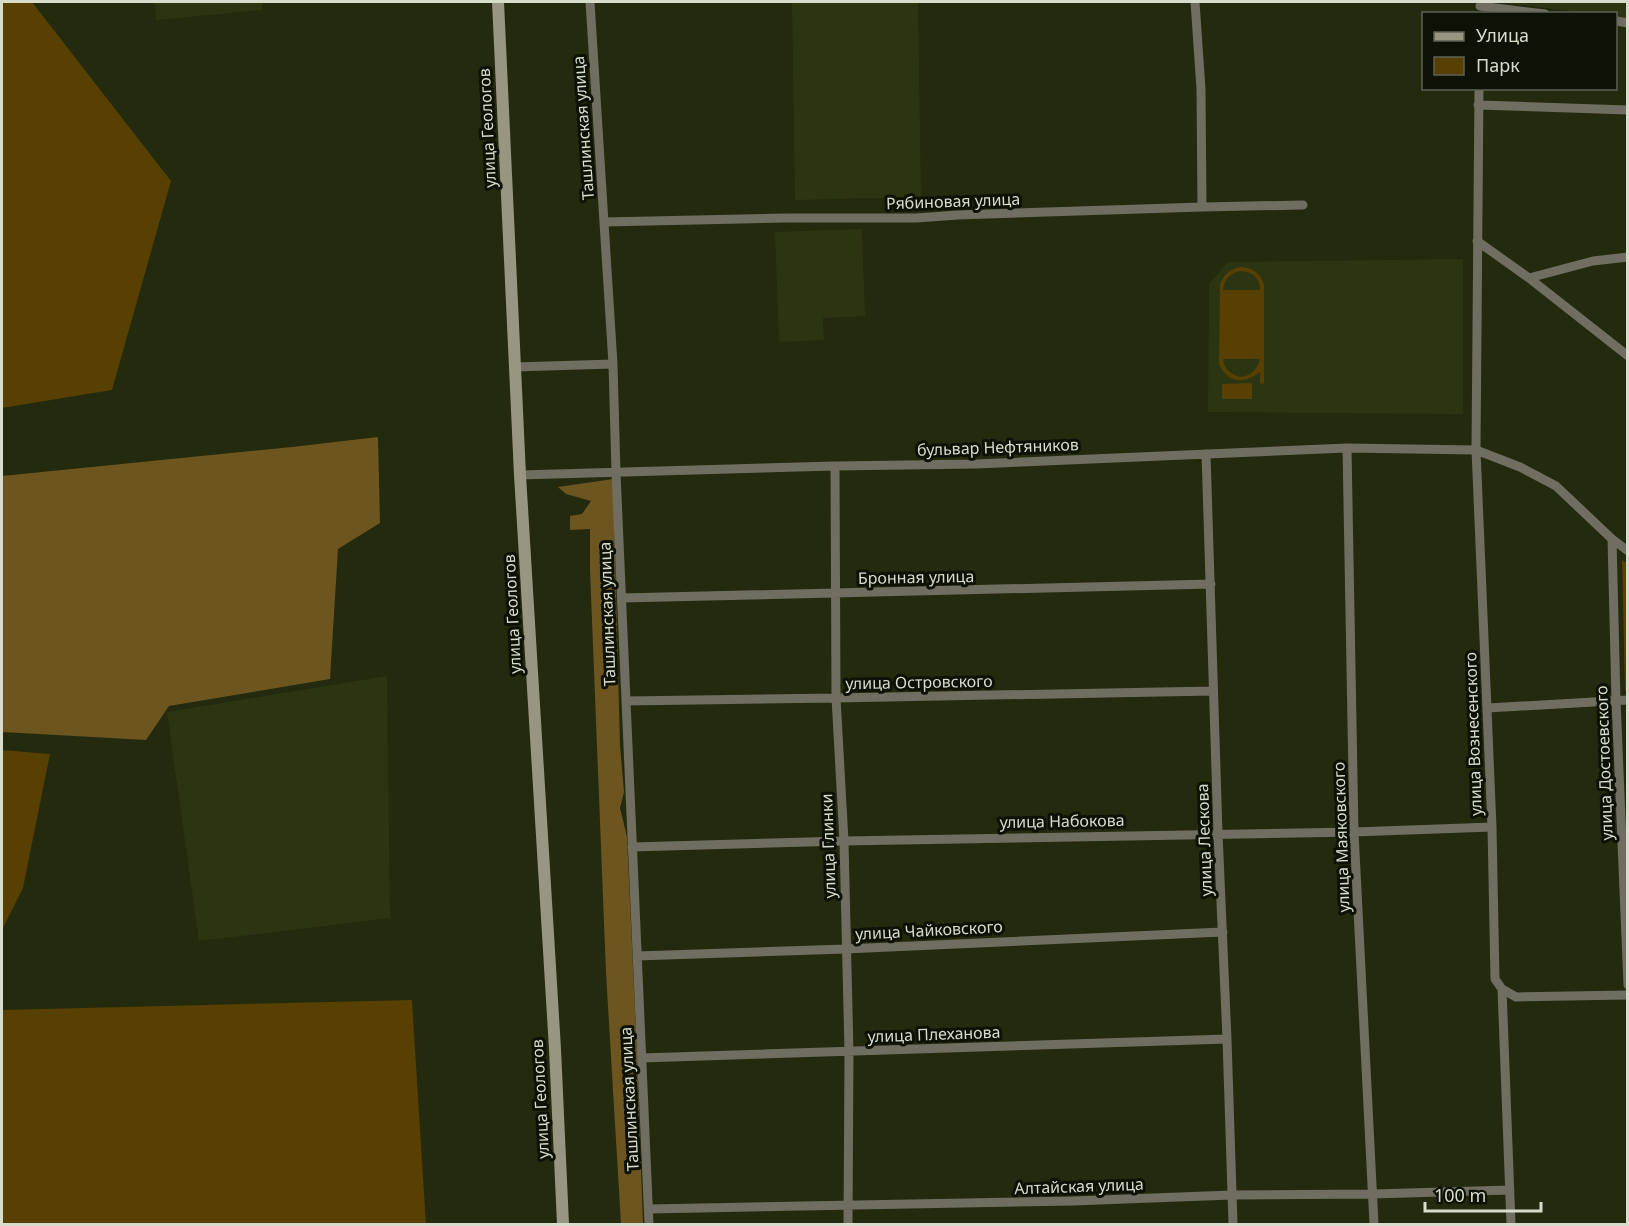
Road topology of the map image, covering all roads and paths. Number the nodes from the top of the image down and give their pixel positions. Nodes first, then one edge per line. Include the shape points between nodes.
1 (498, 2) edge
2 (590, 2) edge
3 (1195, 2) edge
4 (1480, 7) edge
5 (1526, 12) edge
6 (1479, 90) edge
7 (1478, 105) junction
8 (1628, 110) edge
9 (1304, 206) dead end
10 (1202, 207) junction
11 (604, 222) junction
12 (1477, 241) junction
13 (1628, 257) edge
14 (1529, 278) junction
15 (1628, 356) edge
16 (613, 364) junction
17 (515, 367) junction
18 (1347, 448) junction
19 (1476, 450) junction
20 (1206, 454) junction
21 (835, 466) junction
22 (616, 473) junction
23 (520, 475) junction
24 (1612, 539) junction
25 (1628, 551) edge
26 (1211, 584) junction
27 (834, 594) junction
28 (622, 598) junction
29 (1213, 691) junction
30 (836, 698) junction
31 (626, 700) junction
32 (1616, 700) junction
33 (1628, 700) edge
34 (1487, 708) junction
35 (1492, 827) junction
36 (1354, 832) junction
37 (1218, 833) junction
38 (844, 840) junction
39 (632, 847) junction
40 (1223, 932) junction
41 (845, 949) junction
42 (637, 956) junction
43 (1628, 985) edge
44 (1502, 989) junction
45 (1628, 995) edge
46 (1227, 1039) junction
47 (849, 1052) junction
48 (642, 1058) junction
49 (1510, 1190) junction
50 (1373, 1194) junction
51 (1232, 1195) junction
52 (848, 1206) junction
53 (649, 1209) junction
54 (563, 1224) edge
55 (649, 1224) edge
56 (848, 1224) edge
57 (1233, 1224) edge
58 (1374, 1224) edge
59 (1511, 1224) edge

1 - 17 main road, улица Геологов
2 - 11 street, Ташлинская улица
3 - 10 street
4 - 5 street
6 - 7 street, улица Вознесенского
7 - 8 street
7 - 12 street, улица Вознесенского
9 - 10 street, Рябиновая улица
10 - 11 street, Рябиновая улица via 916,218
11 - 16 street, Ташлинская улица
12 - 14 street
12 - 19 street, улица Вознесенского
13 - 14 street via 1593,261
14 - 15 street
16 - 17 street
16 - 22 street, Ташлинская улица
17 - 23 main road, улица Геологов
18 - 19 street, бульвар Нефтяников
18 - 20 street, бульвар Нефтяников
18 - 36 street, улица Маяковского
19 - 24 street via 1556,486
19 - 34 street, улица Вознесенского
20 - 21 street, бульвар Нефтяников
20 - 26 street, улица Лескова
21 - 22 street, бульвар Нефтяников
21 - 27 street, улица Глинки
22 - 23 street, бульвар Нефтяников
22 - 28 street, Ташлинская улица
23 - 54 main road, улица Геологов
24 - 25 street
24 - 32 street, улица Достоевского
26 - 27 street, Бронная улица
26 - 29 street, улица Лескова
27 - 28 street, Бронная улица
27 - 30 street, улица Глинки
28 - 31 street, Ташлинская улица
29 - 30 street, улица Островского
29 - 37 street, улица Лескова
30 - 31 street, улица Островского
30 - 38 street, улица Глинки
31 - 39 street, Ташлинская улица
32 - 33 street
32 - 34 street
32 - 43 street, улица Достоевского
34 - 35 street, улица Вознесенского
35 - 36 street, улица Набокова
35 - 44 street, улица Вознесенского via 1495,979
36 - 37 street, улица Набокова
36 - 50 street, улица Маяковского
37 - 38 street, улица Набокова
37 - 40 street, улица Лескова
38 - 39 street, улица Набокова
38 - 41 street, улица Глинки
39 - 42 street, Ташлинская улица
40 - 41 street, улица Чайковского
40 - 46 street, улица Лескова
41 - 42 street, улица Чайковского
41 - 47 street, улица Глинки
42 - 48 street, Ташлинская улица
44 - 45 street via 1516,997
44 - 49 street, улица Вознесенского
46 - 47 street, улица Плеханова
46 - 51 street, улица Лескова
47 - 48 street, улица Плеханова
47 - 52 street, улица Глинки
48 - 53 street, Ташлинская улица
49 - 50 street, Алтайская улица
49 - 59 street, улица Вознесенского
50 - 51 street, Алтайская улица
50 - 58 street, улица Маяковского
51 - 52 street, Алтайская улица
51 - 57 street, улица Лескова
52 - 53 street, Алтайская улица
52 - 56 street, улица Глинки
53 - 55 street, Ташлинская улица

